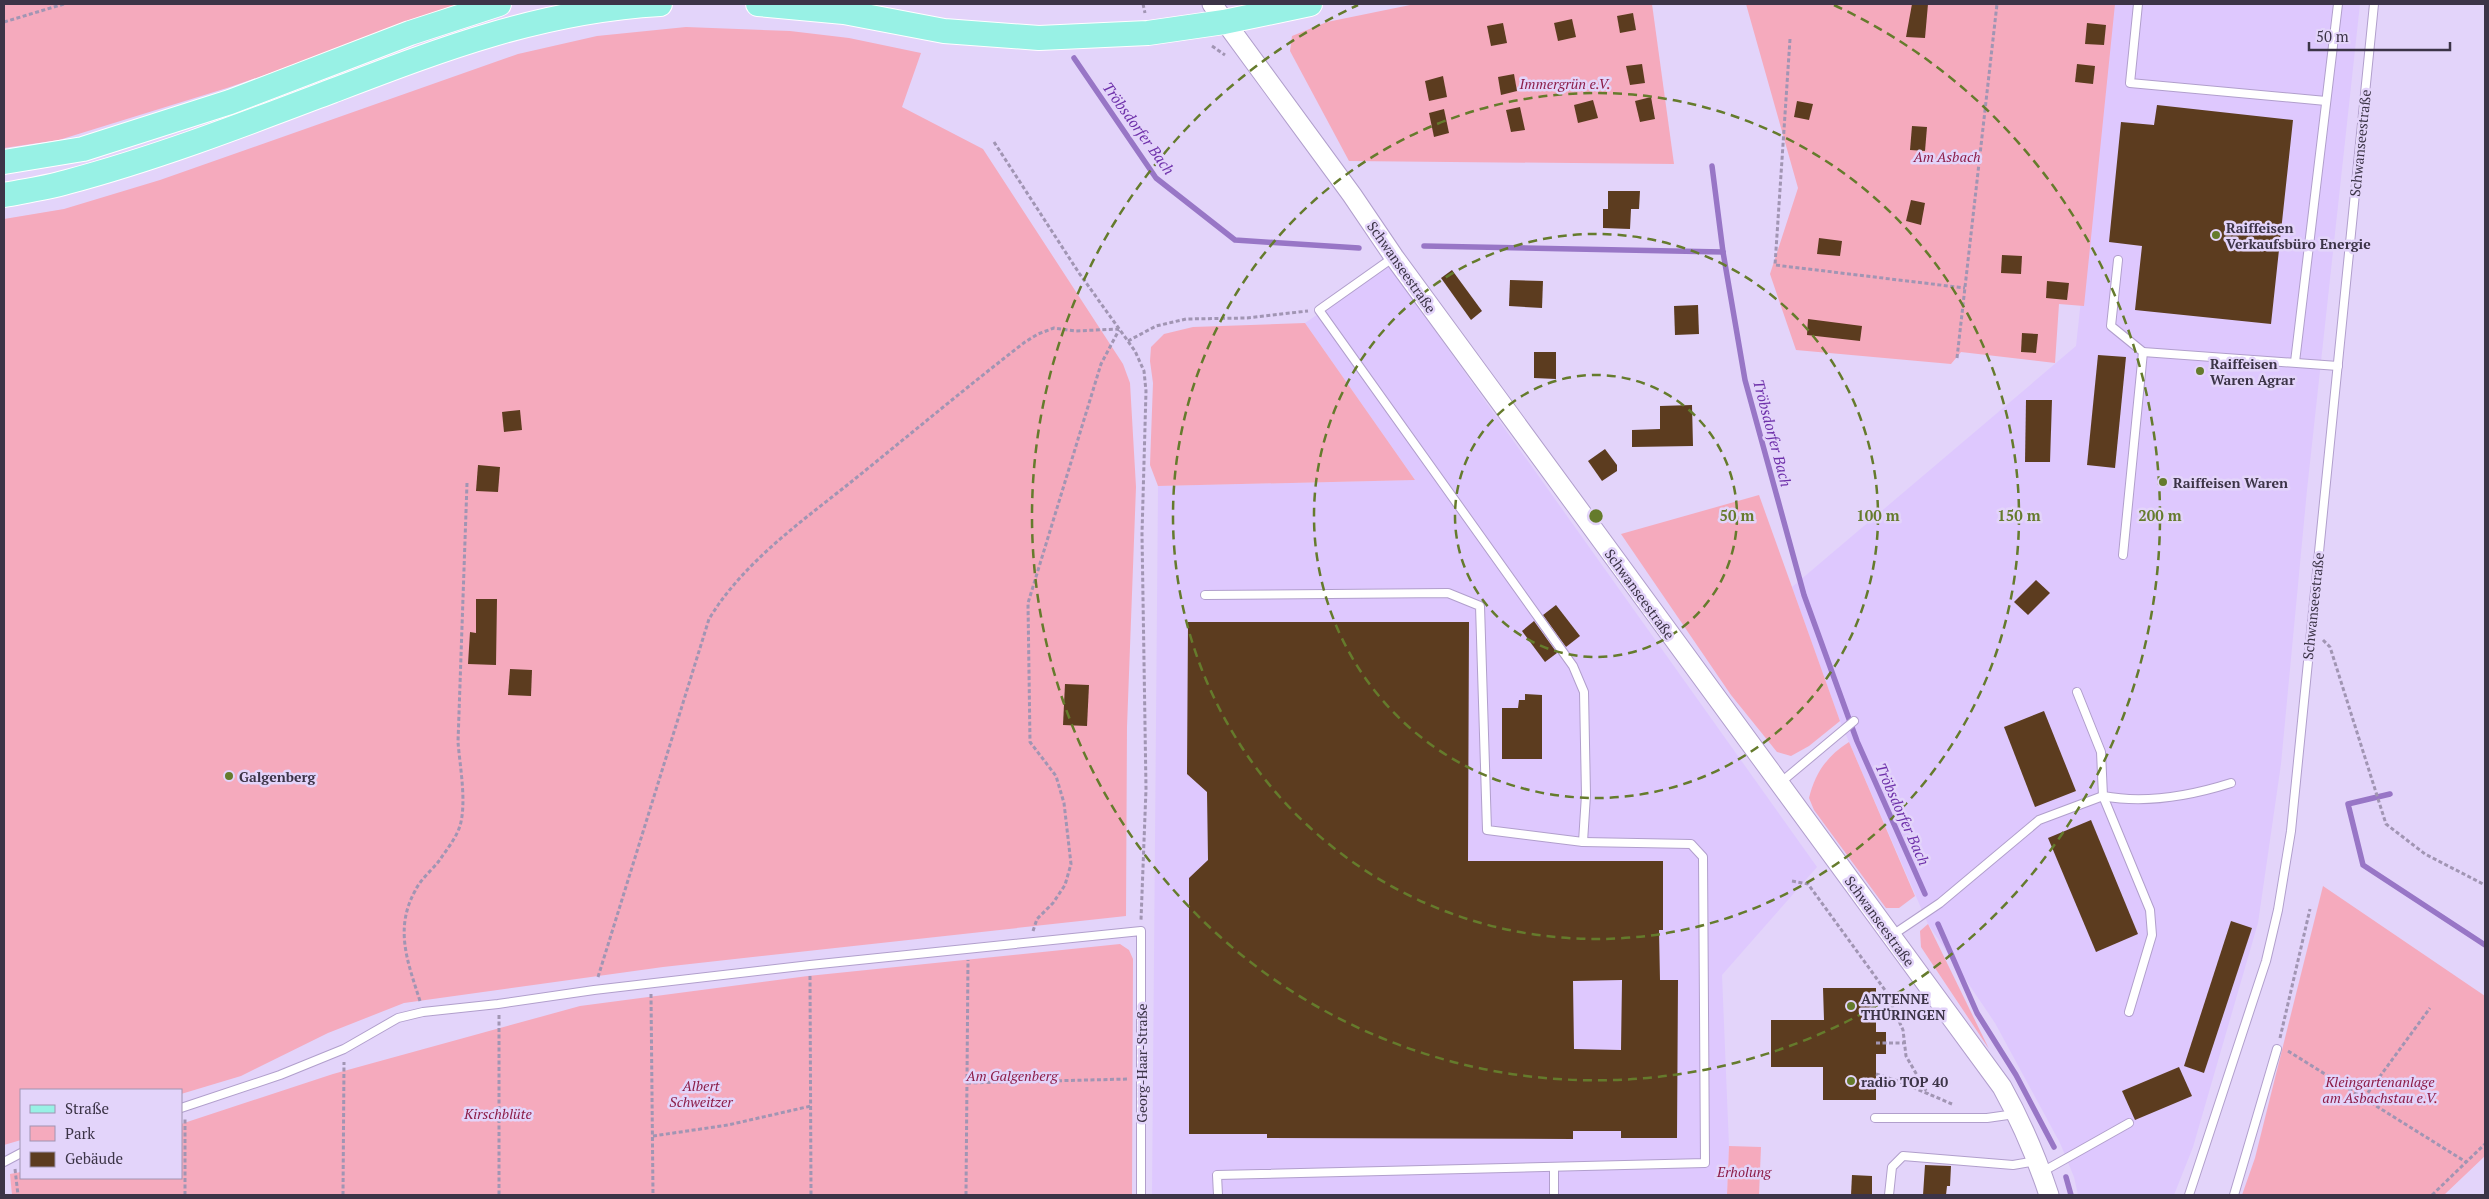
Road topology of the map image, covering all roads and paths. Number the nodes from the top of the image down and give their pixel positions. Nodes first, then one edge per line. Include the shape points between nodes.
1 (64, 4) edge
2 (499, 4) edge
3 (660, 4) edge
4 (758, 4) edge
5 (1310, 4) edge
6 (1997, 4) edge
7 (2138, 4) edge
8 (2338, 4) edge
9 (2374, 4) edge
10 (1218, 13) edge
11 (4, 22) edge
12 (1790, 38) dead end
13 (2326, 101) junction
14 (994, 142) dead end
15 (4, 162) edge
16 (4, 195) edge
17 (1394, 257) junction
18 (2118, 260) dead end
19 (1966, 288) junction
20 (1319, 310) junction
21 (1119, 329) junction
22 (1128, 341) junction
23 (2143, 352) junction
24 (1957, 358) dead end
25 (2294, 362) junction
26 (2338, 366) junction
27 (467, 483) dead end
28 (2123, 555) dead end
29 (1206, 595) dead end
30 (2310, 628) junction
31 (2077, 692) dead end
32 (1854, 721) dead end
33 (2231, 783) dead end
34 (1778, 784) junction
35 (2103, 796) junction
36 (1583, 842) junction
37 (1792, 881) dead end
38 (2485, 885) edge
39 (2310, 909) dead end
40 (1141, 931) junction
41 (1891, 936) junction
42 (1034, 941) junction
43 (968, 949) junction
44 (810, 965) junction
45 (651, 984) junction
46 (594, 990) junction
47 (498, 1004) junction
48 (2430, 1008) dead end
49 (423, 1012) junction
50 (2129, 1012) dead end
51 (1876, 1043) dead end
52 (1903, 1043) junction
53 (344, 1049) junction
54 (2277, 1049) junction
55 (1876, 1074) dead end
56 (1141, 1079) junction
57 (967, 1083) junction
58 (1928, 1094) junction
59 (2364, 1098) junction
60 (811, 1106) junction
61 (1958, 1106) dead end
62 (183, 1108) edge
63 (2016, 1113) junction
64 (1875, 1118) dead end
65 (2129, 1123) dead end
66 (654, 1136) junction
67 (2485, 1144) edge
68 (17, 1154) edge
69 (4, 1162) edge
70 (2466, 1162) junction
71 (2040, 1166) junction
72 (1554, 1167) junction
73 (18, 1195) edge
74 (185, 1195) edge
75 (343, 1195) edge
76 (499, 1195) edge
77 (654, 1195) edge
78 (811, 1195) edge
79 (966, 1195) edge
80 (1140, 1195) edge
81 (1218, 1195) edge
82 (1554, 1195) edge
83 (1889, 1195) edge
84 (2049, 1195) edge
85 (2189, 1195) edge
86 (2234, 1195) edge
87 (2432, 1195) edge

1 - 11 path
2 - 15 main road via 410,33 230,102 92,146
3 - 16 main road via 555,18 501,30 450,46 229,130 66,183
4 - 10 main road via 844,12 944,31 1039,38 1133,34
5 - 10 main road
6 - 19 path
7 - 13 lane via 2130,83
8 - 13 lane
9 - 26 lane, Schwanseestraße
10 - 17 street, Schwanseestraße
12 - 19 path via 1775,265
13 - 25 lane
14 - 21 path
17 - 20 lane
17 - 34 street, Schwanseestraße
18 - 23 lane via 2111,326
19 - 24 path
20 - 22 path via 1247,318 1186,319 1156,326
20 - 36 lane via 1572,666 1584,692 1586,795
21 - 22 path
21 - 42 path via 1101,364 1028,603 1030,742 1056,776 1064,803 1071,864 1065,885 1032,928
21 - 46 path via 1075,331 1054,328 1025,342 788,533 722,598 709,619
22 - 40 path via 1144,371 1146,391 1142,534 1146,789
23 - 25 lane
23 - 28 lane
25 - 26 lane
26 - 30 lane, Schwanseestraße
27 - 49 path via 458,742 464,798 461,823 453,840 416,889 406,910 403,943
29 - 36 lane via 1448,593 1480,606 1487,830
30 - 38 path via 2330,647 2386,824 2425,854
30 - 85 lane, Schwanseestraße via 2290,831 2278,910 2266,961
31 - 35 lane via 2101,752
32 - 34 lane
33 - 35 lane via 2146,800
34 - 41 street, Schwanseestraße
35 - 41 lane via 2039,820 1940,903
35 - 50 lane via 2150,910 2152,935
36 - 72 lane via 1691,844 1703,857 1705,1163
37 - 52 path via 1808,884 1884,990 1902,1030
39 - 54 path
40 - 42 lane
40 - 56 lane, Georg-Haar-Straße
41 - 63 street, Schwanseestraße via 2002,1087
42 - 43 lane
43 - 44 lane
43 - 57 path
44 - 45 lane
44 - 60 path
45 - 46 lane
45 - 66 path
46 - 47 lane
47 - 49 lane
47 - 76 path
48 - 59 path
49 - 53 lane via 398,1018
51 - 52 path
52 - 58 path via 1906,1056
53 - 62 lane
53 - 75 path
54 - 59 path via 2284,1049
54 - 86 lane
55 - 58 path
56 - 57 path
56 - 80 lane, Georg-Haar-Straße
57 - 79 path
58 - 61 path
59 - 70 path
60 - 66 path via 728,1125
60 - 78 path
62 - 74 path
63 - 64 lane via 1987,1118
63 - 71 street, Schwanseestraße
65 - 71 lane
66 - 77 path
67 - 70 path
68 - 69 lane
68 - 73 path
70 - 87 path
71 - 83 lane via 1902,1156 1892,1166
71 - 84 street, Schwanseestraße
72 - 81 lane via 1217,1175
72 - 82 lane

